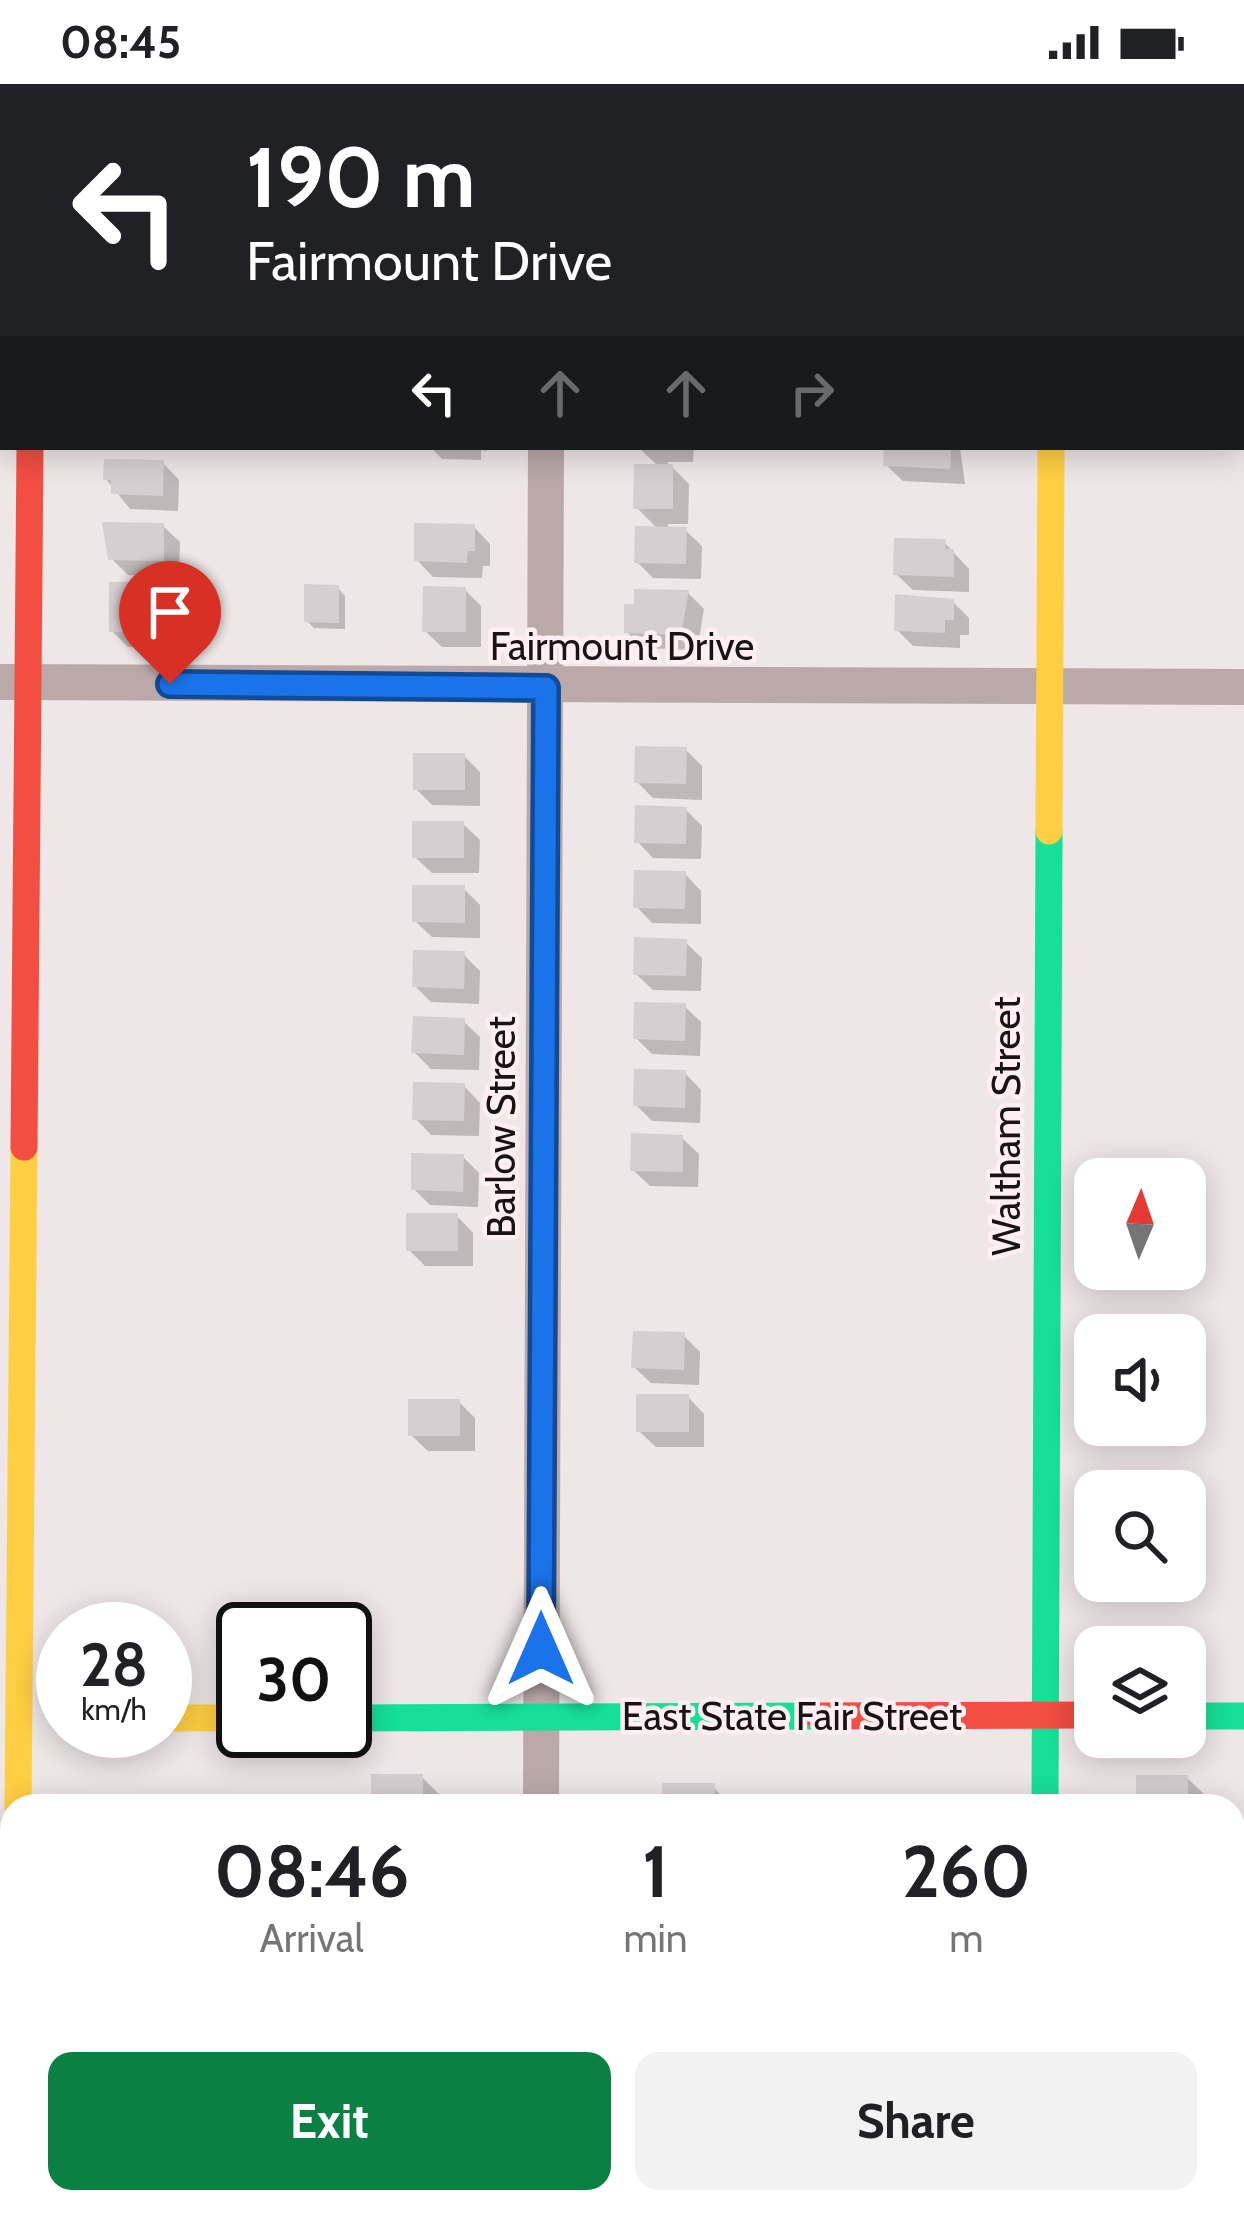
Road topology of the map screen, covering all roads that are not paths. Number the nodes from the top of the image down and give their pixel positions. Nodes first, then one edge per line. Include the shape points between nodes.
1 (30, 450) edge
2 (547, 450) edge
3 (1051, 450) edge
4 (14, 682) edge
5 (1244, 687) edge
6 (546, 688) junction
7 (1050, 690) junction
8 (1046, 1715) junction
9 (1074, 1715) edge
10 (1206, 1716) edge
11 (1244, 1716) edge
12 (20, 1717) edge
13 (372, 1718) edge
14 (541, 1718) junction
15 (18, 1794) edge
16 (541, 1794) edge
17 (1045, 1794) edge

1 - 4 street
2 - 6 street, Barlow Street
3 - 7 street, Waltham Street
4 - 6 street, Fairmount Drive
4 - 12 street
5 - 7 street, Fairmount Drive
6 - 7 street, Fairmount Drive
6 - 14 street, Barlow Street
7 - 8 street, Waltham Street
8 - 9 street, East State Fair Street
8 - 14 street, East State Fair Street
8 - 17 street, Waltham Street
10 - 11 street
12 - 15 street
13 - 14 street, East State Fair Street
14 - 16 street, Barlow Street

